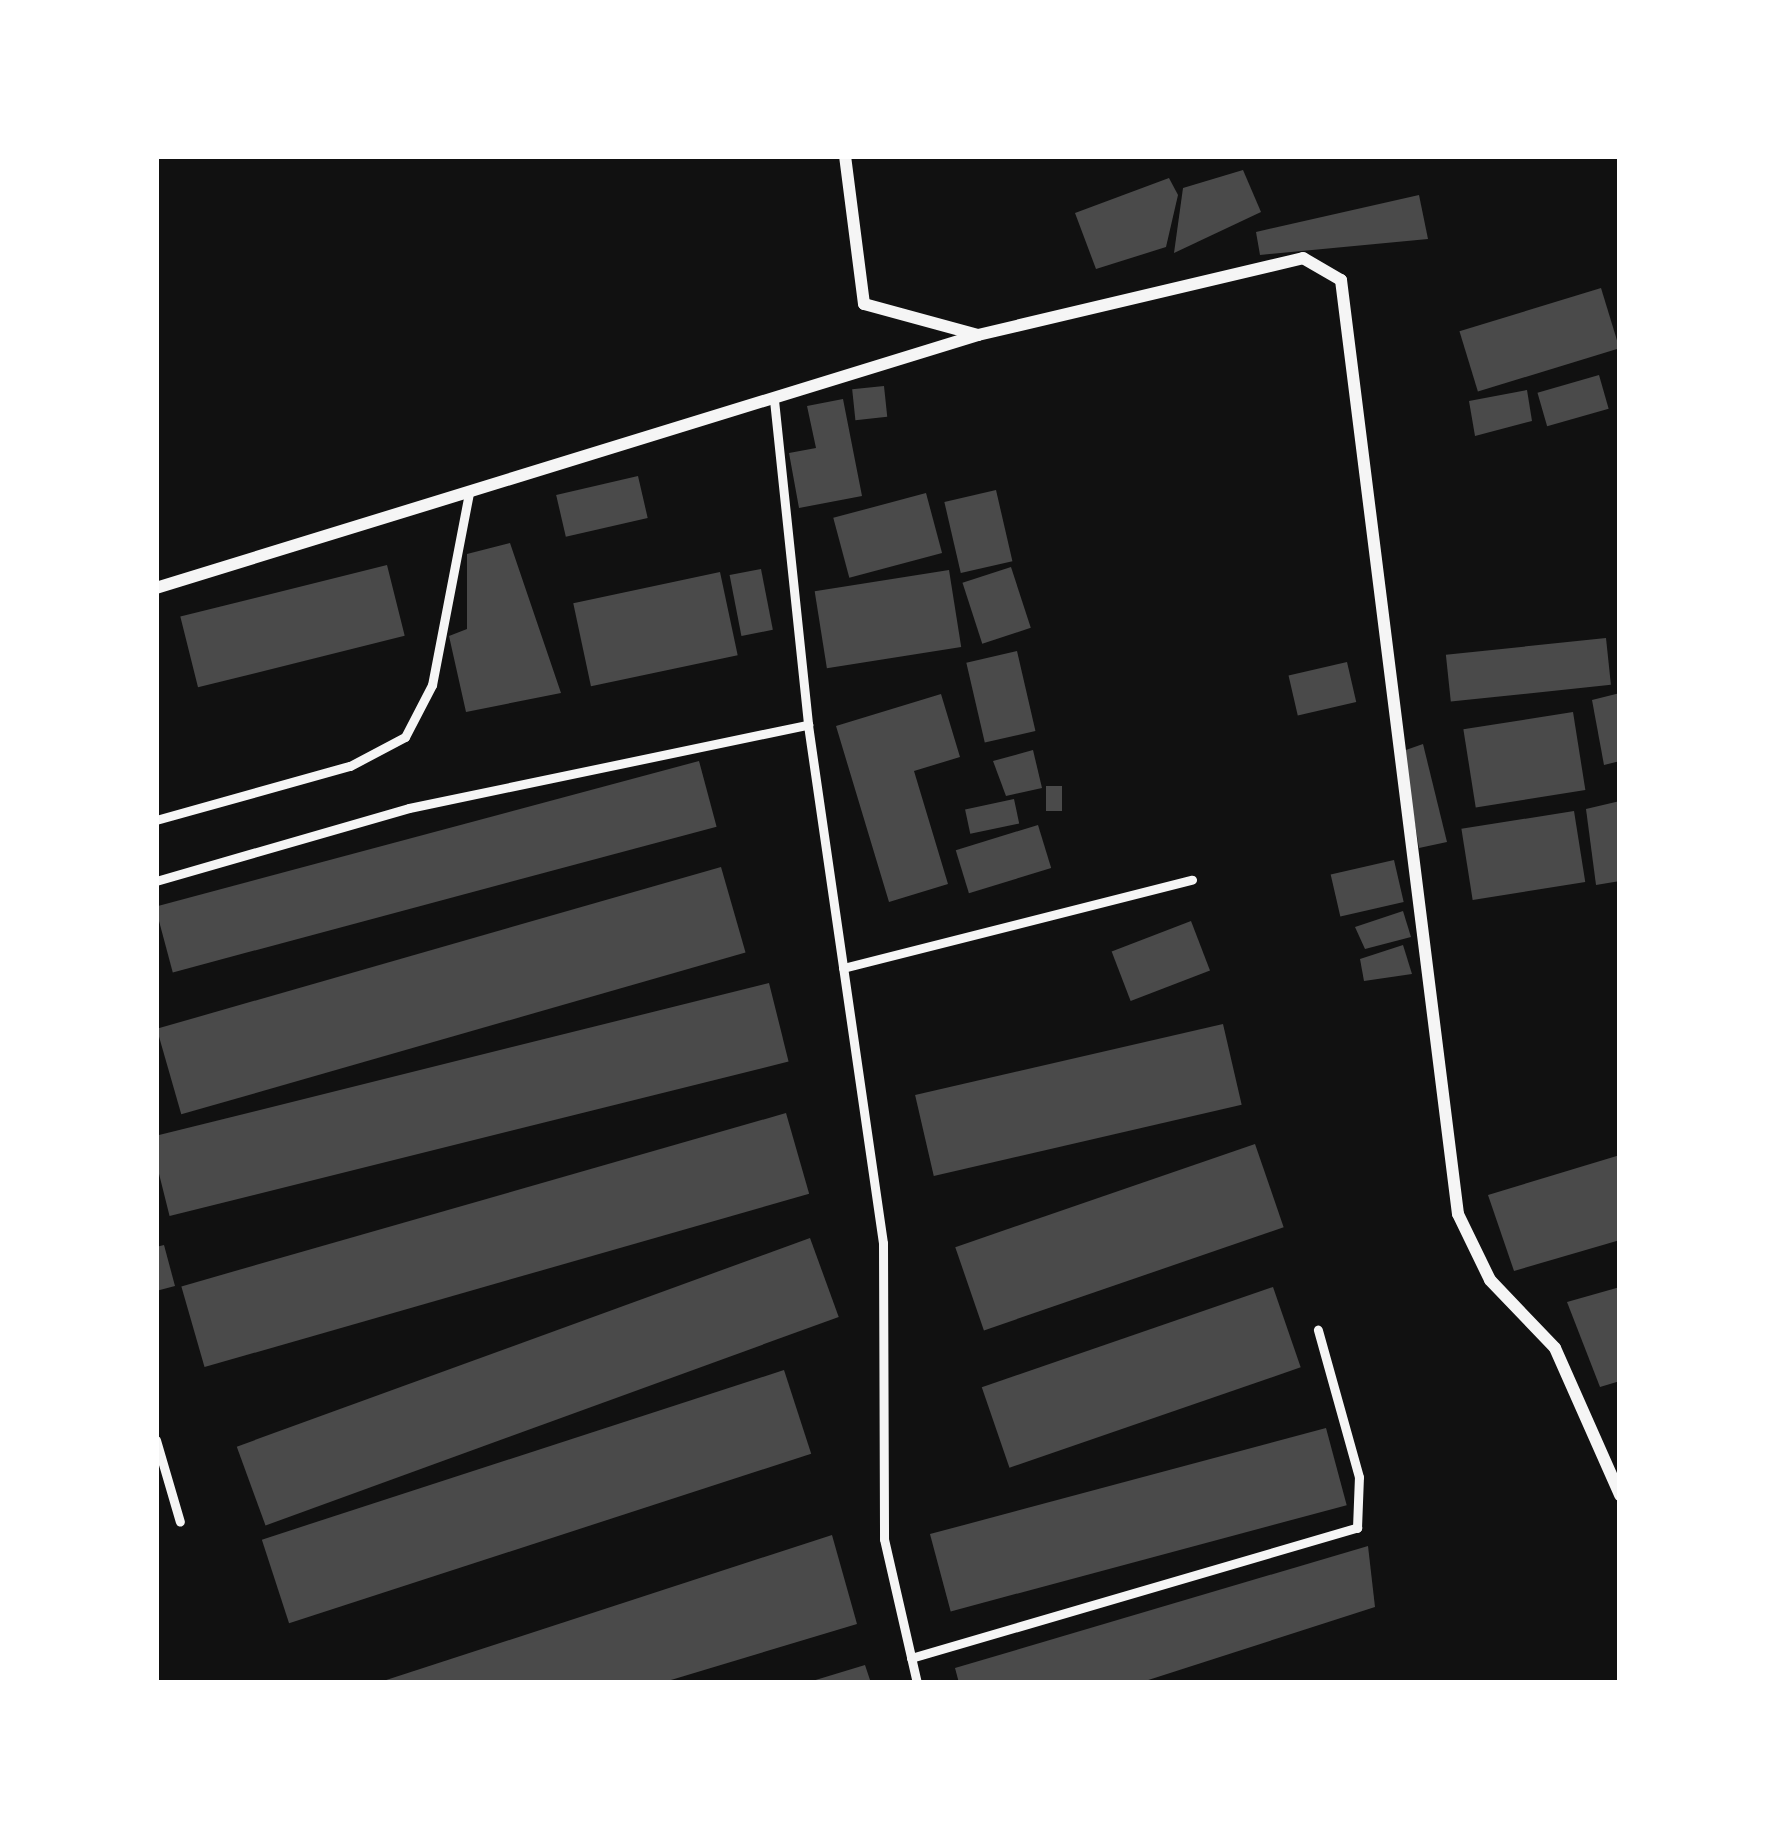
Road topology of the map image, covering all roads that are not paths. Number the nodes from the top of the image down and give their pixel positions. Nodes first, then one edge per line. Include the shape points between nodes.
1 (844, 156) edge
2 (979, 335) junction
3 (774, 400) junction
4 (469, 494) junction
5 (156, 588) edge
6 (808, 724) junction
7 (156, 820) edge
8 (1192, 880) dead end
9 (156, 881) edge
10 (843, 968) junction
11 (1318, 1330) dead end
12 (156, 1440) edge
13 (1620, 1495) edge
14 (180, 1522) dead end
15 (910, 1658) junction
16 (917, 1683) edge

1 - 2 street via 864,304
2 - 3 street
2 - 13 street via 1303,258 1341,280 1458,1214 1490,1280 1555,1348
3 - 4 street
3 - 6 lane
4 - 5 street
4 - 7 lane via 432,685 405,737 350,766
6 - 9 lane via 409,808
6 - 10 lane
8 - 10 lane
10 - 15 lane via 883,1243 884,1539
11 - 15 lane via 1359,1477 1357,1528
12 - 14 lane
15 - 16 lane

